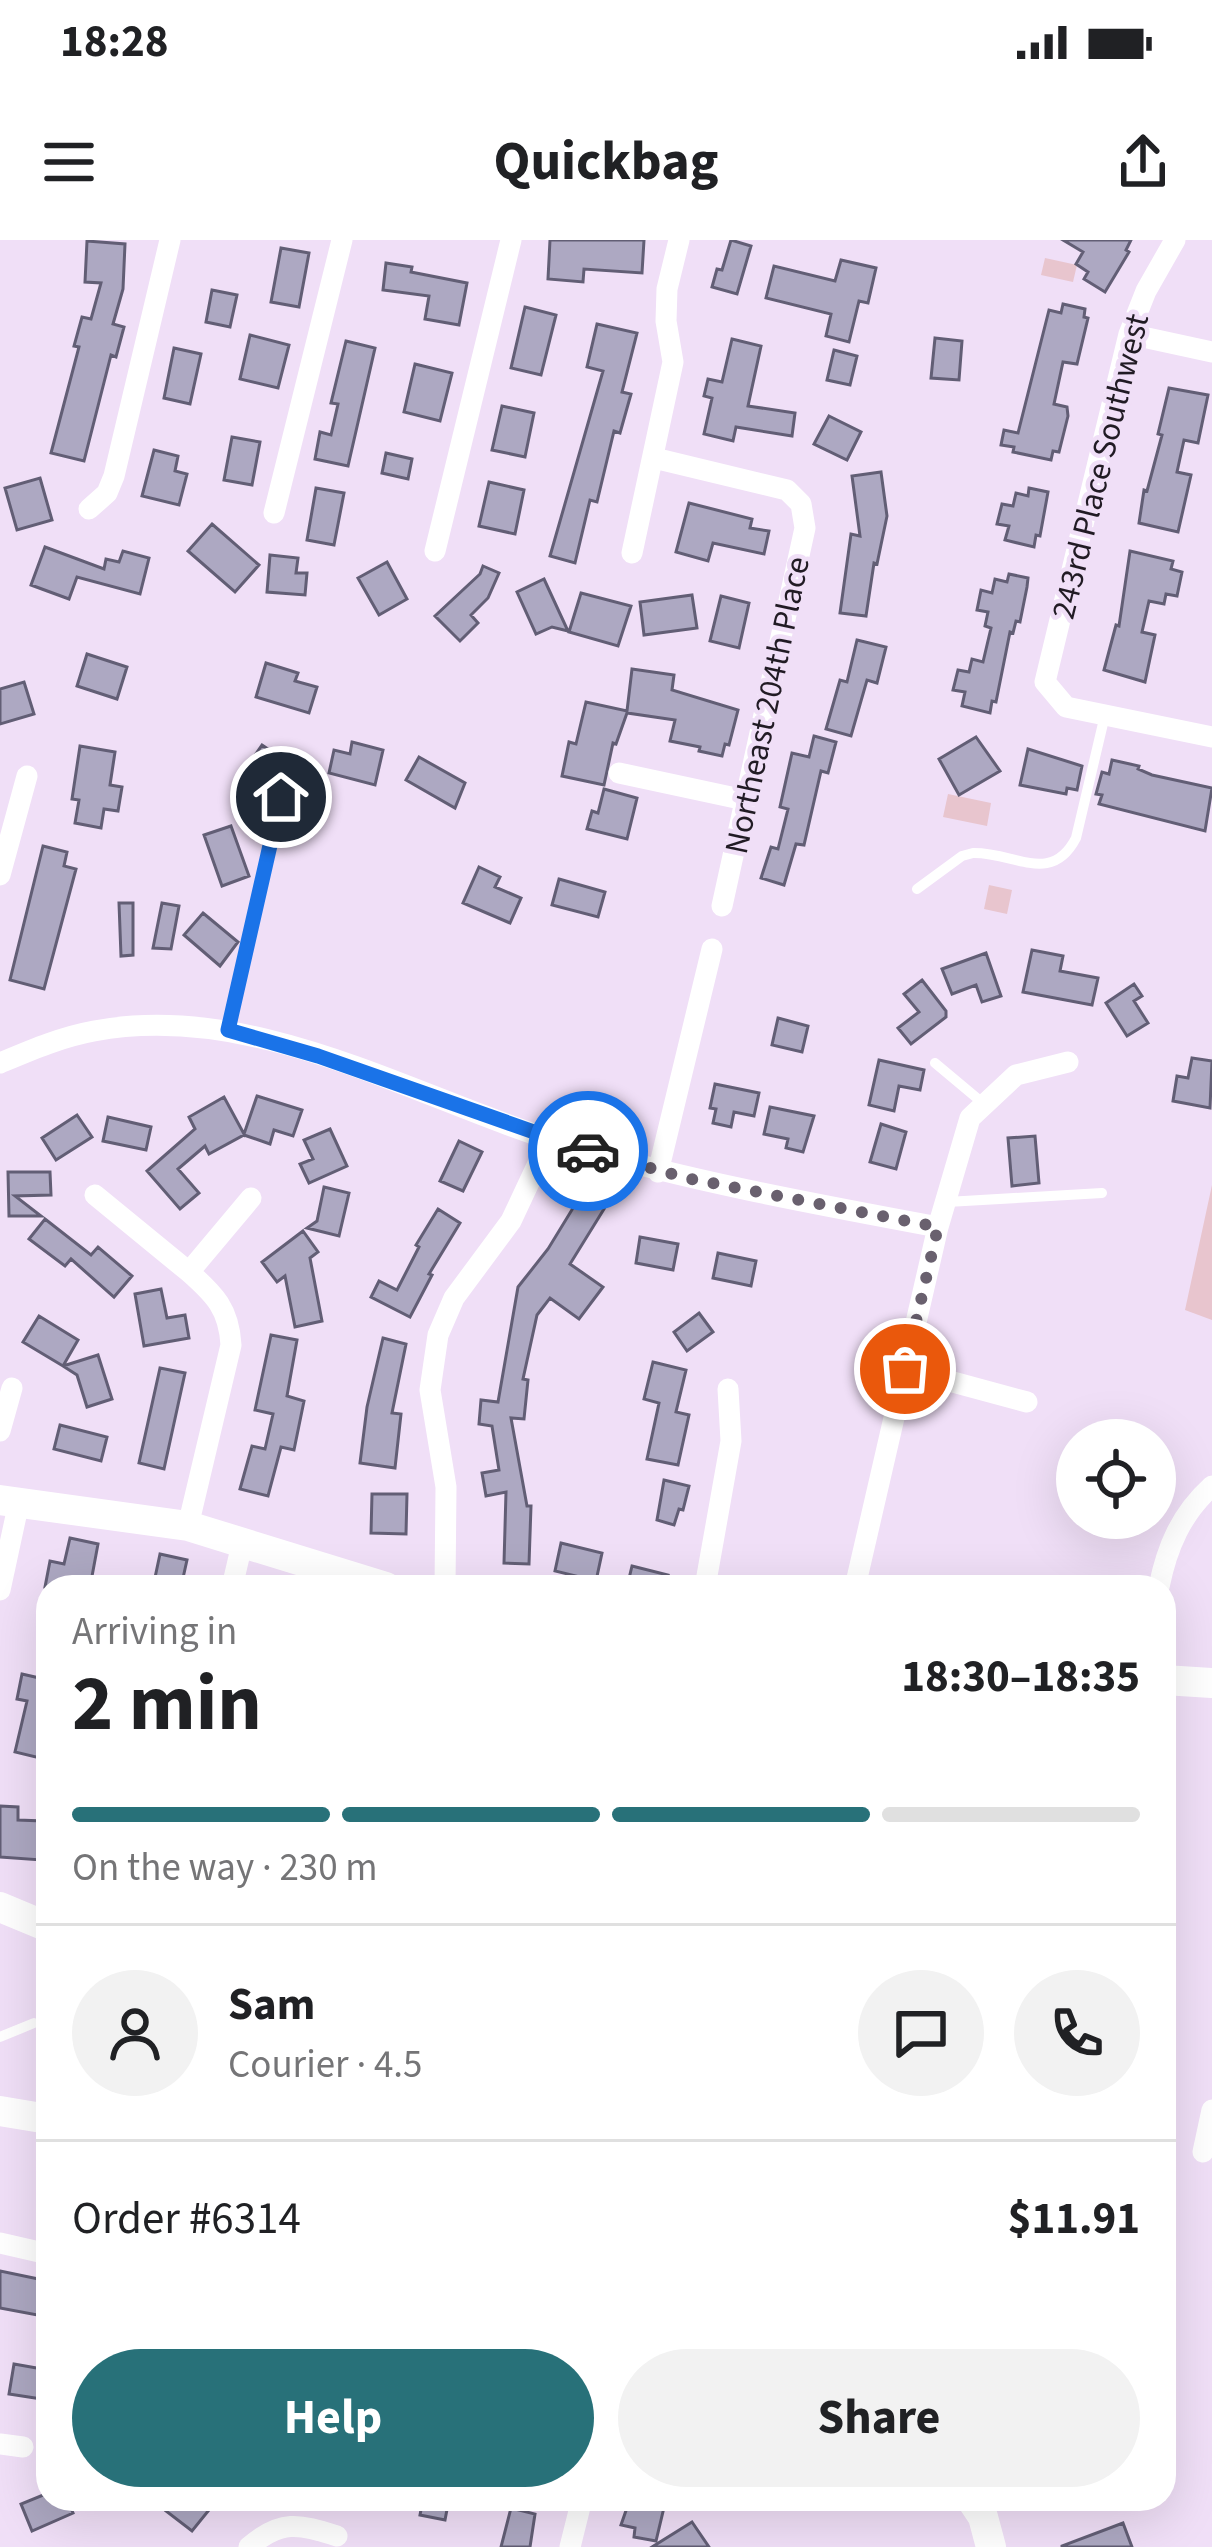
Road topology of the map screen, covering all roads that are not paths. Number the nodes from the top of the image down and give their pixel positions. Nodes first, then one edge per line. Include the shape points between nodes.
1 (170, 240) edge
2 (342, 240) edge
3 (511, 240) edge
4 (679, 240) edge
5 (1175, 240) edge
6 (1129, 334) junction
7 (1212, 352) edge
8 (654, 458) junction
9 (89, 509) dead end
10 (274, 513) dead end
11 (435, 551) dead end
12 (632, 553) dead end
13 (1105, 715) junction
14 (1212, 737) edge
15 (619, 773) dead end
16 (27, 776) dead end
17 (281, 797) dead end
18 (745, 800) junction
19 (0, 875) edge
20 (917, 889) dead end
21 (722, 906) dead end
22 (712, 949) dead end
23 (228, 1030) junction
24 (1068, 1062) dead end
25 (0, 1063) edge
26 (935, 1063) dead end
27 (983, 1104) junction
28 (549, 1140) junction
29 (658, 1172) junction
30 (1102, 1193) dead end
31 (95, 1195) dead end
32 (250, 1198) dead end
33 (944, 1203) junction
34 (938, 1227) junction
35 (189, 1272) junction
36 (905, 1369) junction
37 (12, 1388) dead end
38 (728, 1389) dead end
39 (1027, 1402) dead end
40 (0, 1430) edge
41 (1212, 1486) edge
42 (9, 1501) edge
43 (188, 1526) junction
44 (243, 1540) junction
45 (235, 1575) edge
46 (349, 1575) edge
47 (445, 1575) edge
48 (707, 1575) edge
49 (858, 1575) edge
50 (1162, 1575) edge
51 (0, 1590) edge
52 (1176, 1681) edge
53 (1212, 1683) edge
54 (0, 1907) edge
55 (36, 1922) edge
56 (34, 2023) dead end
57 (0, 2037) edge
58 (1212, 2110) edge
59 (0, 2111) edge
60 (36, 2117) edge
61 (1203, 2152) dead end
62 (0, 2243) edge
63 (36, 2251) edge
64 (578, 2511) edge
65 (979, 2511) edge
66 (337, 2536) dead end
67 (249, 2547) edge
68 (571, 2547) edge
69 (992, 2547) edge

1 - 9 street via 114,476
2 - 10 street
3 - 11 street
4 - 8 street via 667,289 674,362
5 - 6 street, 243rd Place Southwest
6 - 7 street
6 - 13 street, 243rd Place Southwest via 1045,682 1066,707
8 - 12 street
8 - 18 street, Northeast 204th Place via 787,490 801,504 806,528
13 - 14 street
13 - 20 lane via 1068,854 1042,864 973,853
15 - 18 street
16 - 19 street
17 - 23 lane
18 - 21 street, Northeast 204th Place
22 - 29 street
23 - 25 street via 97,1030
23 - 28 street
24 - 27 street via 1016,1075
26 - 27 lane
27 - 33 street via 970,1118
28 - 29 street
28 - 47 street via 512,1221 454,1298 438,1335 430,1390 446,1487
29 - 34 street
30 - 33 lane
31 - 35 street
32 - 35 street
33 - 34 street
34 - 36 street
35 - 43 street via 219,1299 231,1346
36 - 39 street
36 - 49 street
37 - 40 street
38 - 48 street via 731,1441
41 - 50 street via 1182,1519
42 - 43 street
42 - 51 street
43 - 44 street
44 - 45 street
44 - 46 street
52 - 53 street
54 - 55 street
56 - 57 lane
58 - 61 street
59 - 60 street
62 - 63 street
64 - 68 street
65 - 69 street
66 - 67 street via 300,2524 268,2530

